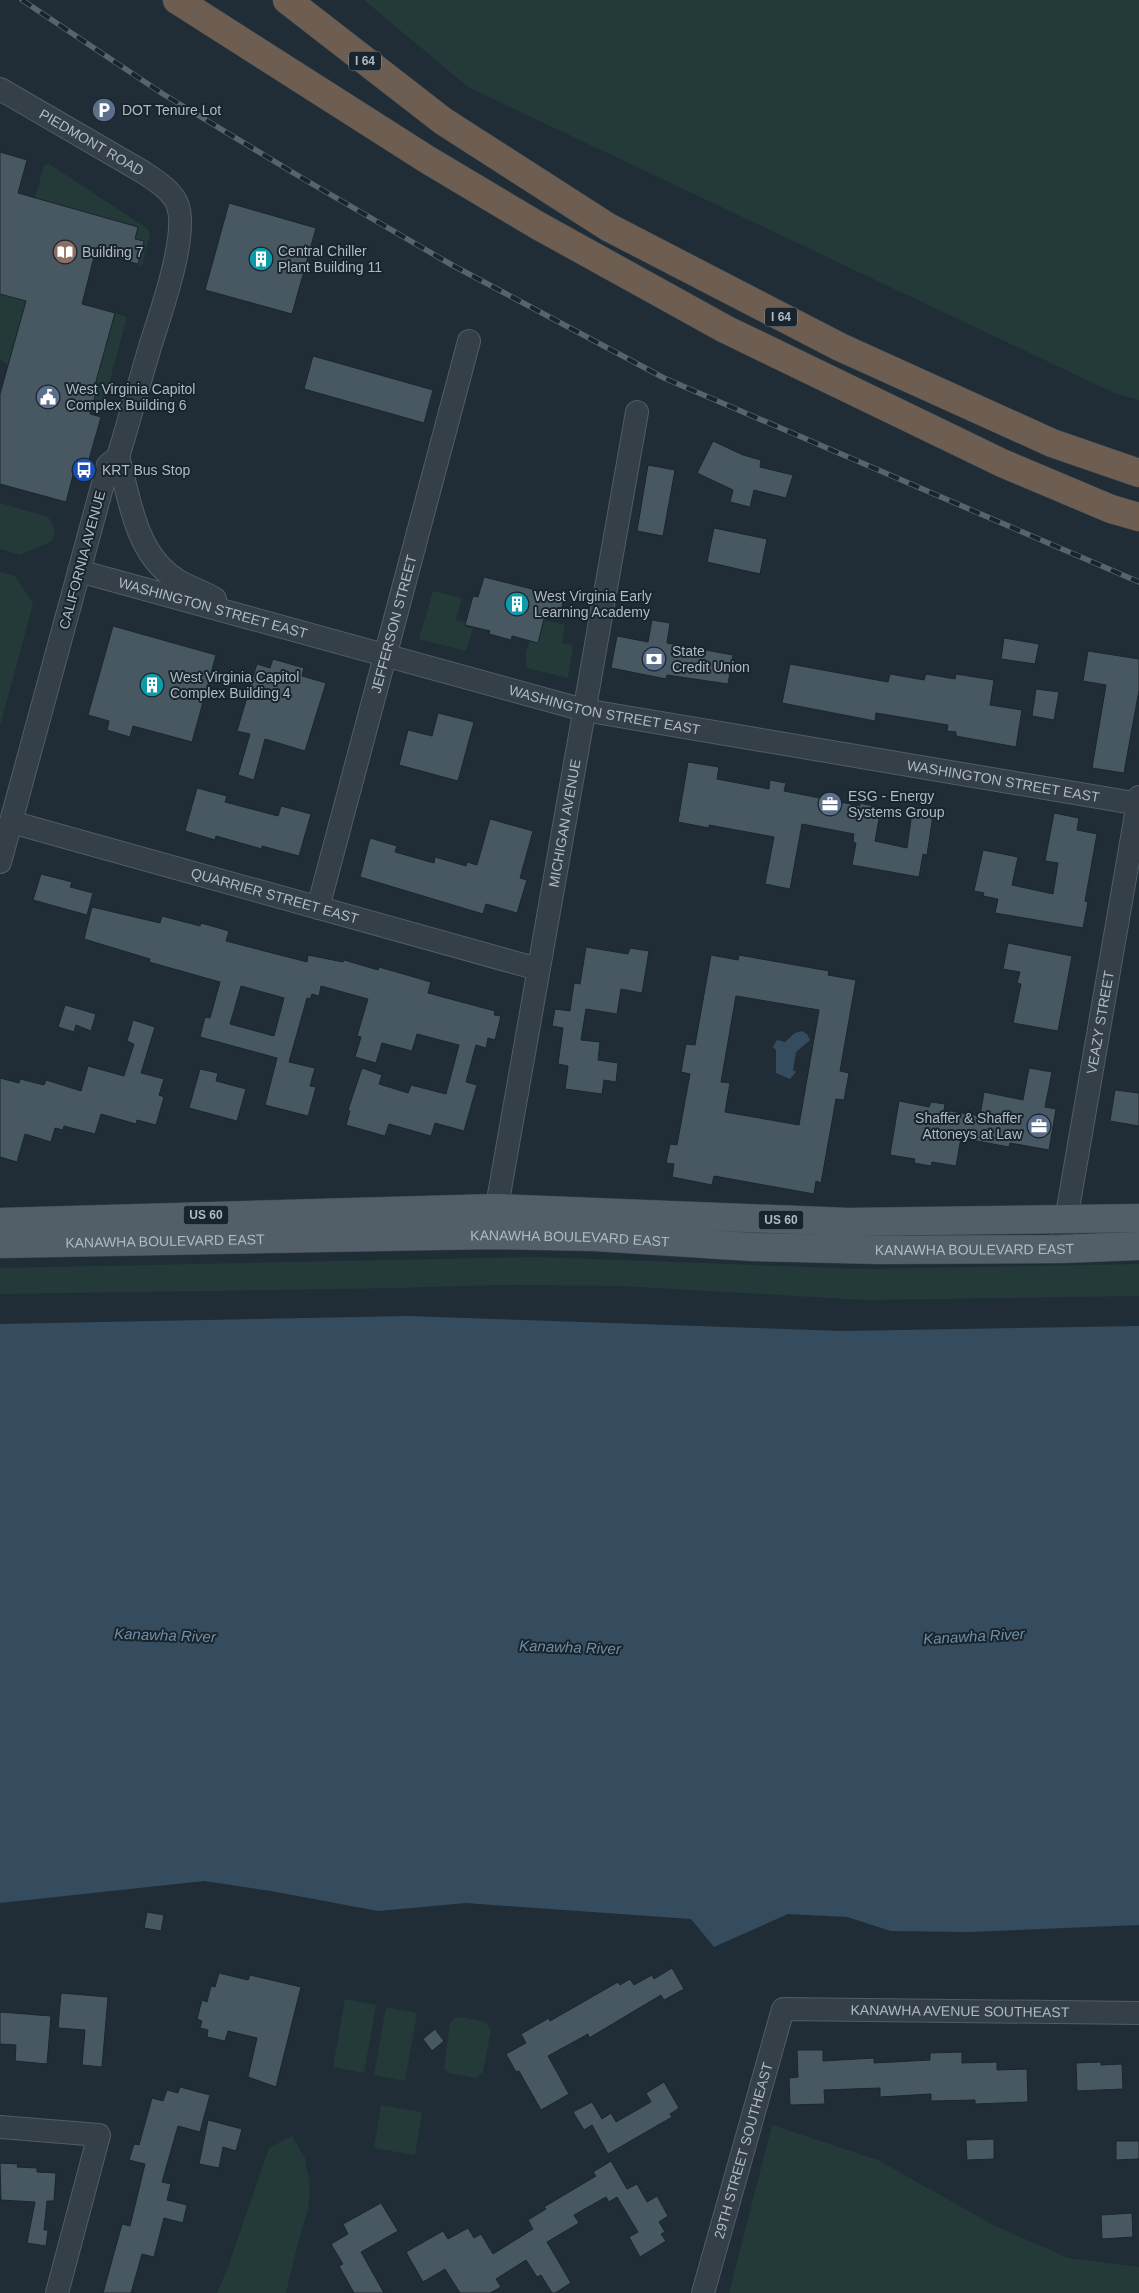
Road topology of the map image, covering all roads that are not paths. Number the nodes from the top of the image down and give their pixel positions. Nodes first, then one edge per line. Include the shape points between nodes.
1 (178, 0) edge
2 (204, 0) edge
3 (287, 0) edge
4 (308, 85) junction
5 (0, 89) edge
6 (178, 204) joint
7 (469, 341) dead end
8 (637, 412) dead end
9 (118, 457) junction
10 (1139, 473) edge
11 (1139, 517) edge
12 (79, 572) junction
13 (235, 615) junction
14 (385, 655) junction
15 (584, 710) junction
16 (1139, 802) edge
17 (11, 822) junction
18 (0, 862) edge
19 (318, 908) junction
20 (538, 969) junction
21 (496, 1208) junction
22 (1139, 1218) edge
23 (1066, 1220) junction
24 (0, 1222) edge
25 (492, 1235) junction
26 (0, 1244) edge
27 (1139, 1246) edge
28 (1061, 1249) junction
29 (783, 2009) joint
30 (1139, 2013) edge
31 (0, 2127) edge
32 (57, 2293) edge
33 (704, 2293) edge

1 - 4 highway
2 - 4 highway, I 64
3 - 10 highway, I 64 via 443,121 608,227 840,347 1052,443
4 - 11 highway, I 64 via 537,225 725,329 1002,463
5 - 6 street, PIEDMONT ROAD via 143,172 161,184
6 - 9 street, CALIFORNIA AVENUE via 178,246
7 - 14 street, JEFFERSON STREET
8 - 15 street, MICHIGAN AVENUE
9 - 12 street, CALIFORNIA AVENUE via 108,465
9 - 13 street via 132,515 157,562 176,580 213,597
12 - 13 street, WASHINGTON STREET EAST
12 - 17 street, CALIFORNIA AVENUE
13 - 14 street, WASHINGTON STREET EAST
14 - 15 street, WASHINGTON STREET EAST
14 - 19 street, JEFFERSON STREET
15 - 16 street, WASHINGTON STREET EAST
15 - 20 street, MICHIGAN AVENUE
16 - 23 street, VEAZY STREET
17 - 18 street, CALIFORNIA AVENUE
17 - 19 street, QUARRIER STREET EAST
19 - 20 street, QUARRIER STREET EAST
20 - 21 street, MICHIGAN AVENUE
21 - 23 main road, KANAWHA BOULEVARD EAST / US 60 via 848,1222
21 - 24 main road, KANAWHA BOULEVARD EAST / US 60
21 - 25 street, MICHIGAN AVENUE
22 - 23 main road, KANAWHA BOULEVARD EAST / US 60
23 - 28 street, VEAZY STREET
25 - 26 main road, KANAWHA BOULEVARD EAST / US 60
25 - 28 main road, KANAWHA BOULEVARD EAST / US 60 via 595,1237 752,1247
27 - 28 main road, KANAWHA BOULEVARD EAST / US 60
29 - 30 street, KANAWHA AVENUE SOUTHEAST
29 - 33 street, 29TH STREET SOUTHEAST
31 - 32 street via 99,2135

